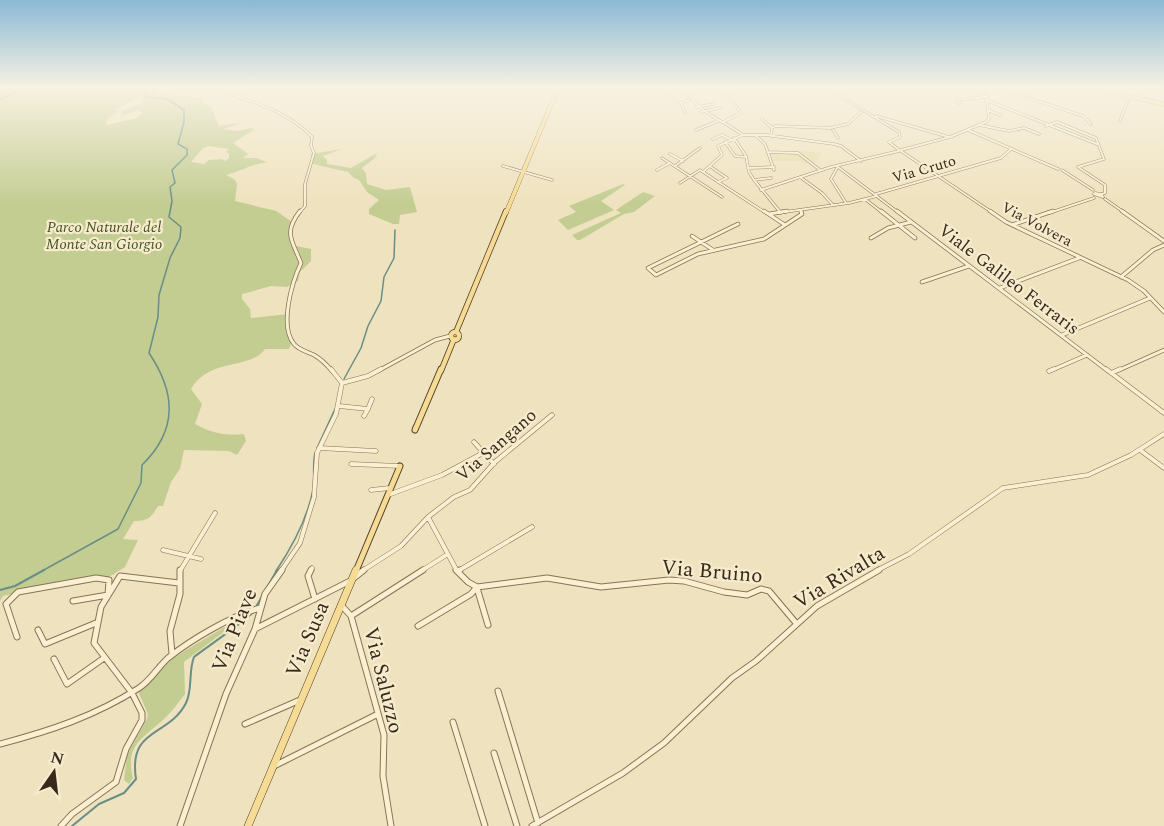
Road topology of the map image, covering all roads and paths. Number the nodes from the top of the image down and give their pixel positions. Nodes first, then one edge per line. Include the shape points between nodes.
1 (299, 127) edge
2 (542, 127) edge
3 (706, 127) edge
4 (728, 127) edge
5 (776, 127) edge
6 (786, 127) edge
7 (842, 127) edge
8 (891, 127) edge
9 (912, 127) edge
10 (975, 127) edge
11 (985, 127) edge
12 (1068, 127) edge
13 (772, 128) joint
14 (696, 130) dead end
15 (833, 130) junction
16 (967, 130) junction
17 (1039, 134) dead end
18 (743, 135) junction
19 (756, 135) junction
20 (771, 136) junction
21 (950, 137) junction
22 (838, 138) dead end
23 (713, 139) dead end
24 (732, 139) junction
25 (725, 142) junction
26 (700, 148) dead end
27 (1011, 149) junction
28 (900, 151) junction
29 (768, 152) junction
30 (670, 154) dead end
31 (746, 157) junction
32 (662, 158) dead end
33 (682, 161) junction
34 (861, 161) junction
35 (670, 163) junction
36 (503, 166) dead end
37 (675, 166) junction
38 (711, 167) junction
39 (838, 167) junction
40 (748, 168) junction
41 (1058, 169) dead end
42 (657, 170) dead end
43 (820, 170) junction
44 (1062, 170) dead end
45 (523, 171) junction
46 (703, 172) junction
47 (690, 176) junction
48 (938, 176) junction
49 (800, 177) junction
50 (771, 178) dead end
51 (552, 180) dead end
52 (754, 180) junction
53 (718, 182) junction
54 (680, 183) dead end
55 (761, 190) junction
56 (876, 195) junction
57 (1098, 195) junction
58 (722, 197) dead end
59 (864, 199) junction
60 (846, 203) junction
61 (832, 204) junction
62 (800, 210) junction
63 (781, 213) junction
64 (769, 214) junction
65 (911, 222) junction
66 (738, 224) dead end
67 (786, 225) junction
68 (898, 225) junction
69 (1011, 225) junction
70 (692, 236) dead end
71 (871, 238) dead end
72 (915, 238) dead end
73 (1164, 241) edge
74 (700, 242) junction
75 (1164, 245) edge
76 (713, 251) junction
77 (1079, 258) junction
78 (969, 265) junction
79 (1121, 277) junction
80 (922, 282) dead end
81 (999, 288) junction
82 (1149, 298) junction
83 (1164, 312) edge
84 (1061, 335) junction
85 (452, 338) junction
86 (1164, 350) edge
87 (1087, 355) junction
88 (1049, 371) dead end
89 (1111, 373) junction
90 (342, 383) junction
91 (372, 399) dead end
92 (339, 406) junction
93 (368, 409) junction
94 (1164, 412) edge
95 (552, 415) dead end
96 (364, 416) dead end
97 (1164, 434) edge
98 (412, 437) dead end
99 (474, 442) dead end
100 (319, 448) junction
101 (1140, 450) junction
102 (376, 451) dead end
103 (483, 453) junction
104 (402, 461) joint
105 (351, 464) dead end
106 (494, 464) junction
107 (1164, 468) edge
108 (390, 488) junction
109 (371, 490) dead end
110 (387, 496) junction
111 (215, 513) dead end
112 (428, 517) junction
113 (532, 527) dead end
114 (163, 550) dead end
115 (448, 554) junction
116 (187, 558) junction
117 (201, 559) dead end
118 (312, 568) dead end
119 (458, 571) junction
120 (350, 581) junction
121 (179, 584) junction
122 (477, 587) junction
123 (108, 595) junction
124 (315, 599) junction
125 (73, 601) dead end
126 (341, 605) junction
127 (256, 609) junction
128 (351, 616) junction
129 (97, 623) junction
130 (796, 623) junction
131 (488, 625) dead end
132 (418, 626) dead end
133 (255, 629) junction
134 (38, 630) dead end
135 (17, 636) dead end
136 (172, 654) junction
137 (104, 658) junction
138 (54, 660) dead end
139 (498, 691) dead end
140 (132, 693) junction
141 (301, 700) junction
142 (378, 714) junction
143 (453, 722) dead end
144 (245, 724) dead end
145 (0, 744) edge
146 (494, 753) dead end
147 (273, 766) junction
148 (535, 824) edge
149 (60, 826) edge
150 (180, 826) edge
151 (248, 826) edge
152 (391, 826) edge
153 (485, 826) edge
154 (517, 826) edge

1 - 90 street via 312,136 314,153 304,184 305,206 287,232 301,263 288,298 290,337 294,345 331,368
2 - 45 main road
3 - 14 street
4 - 18 street
5 - 13 street
6 - 15 street
7 - 15 street
8 - 28 street via 900,132 900,137 889,142
9 - 21 street
10 - 16 street
11 - 17 street via 1009,132 1024,128
12 - 57 street via 1095,138 1104,159 1078,166 1105,185 1105,193
13 - 20 street
15 - 22 street
16 - 21 street
16 - 27 street
18 - 19 street
18 - 24 street
19 - 20 street
19 - 29 street
20 - 34 street via 834,144
21 - 28 street
23 - 24 street via 722,135
24 - 25 street
24 - 31 street
25 - 31 street via 735,156
25 - 38 street via 718,146 722,155
26 - 33 street
27 - 41 street
27 - 48 street, Via Cruto via 1001,158
28 - 34 street
28 - 48 street, Via Volvera
29 - 40 street via 774,168
29 - 43 street via 795,152
30 - 33 street
31 - 40 street
32 - 35 street
33 - 37 street
34 - 39 street
35 - 37 street
35 - 42 street
36 - 45 street
37 - 47 street
38 - 46 street
38 - 53 street via 727,178
39 - 43 street
39 - 56 street, Viale Galileo Ferraris
39 - 60 street via 831,179
40 - 52 street
43 - 49 street
44 - 57 street
45 - 51 street
45 - 85 main road via 456,332 459,337
46 - 47 street
46 - 53 street
47 - 54 street
47 - 58 street
48 - 56 street, Via Cruto
48 - 69 street, Via Volvera
49 - 55 street
49 - 61 street
50 - 52 street
52 - 55 street
53 - 64 street
55 - 63 street
56 - 59 street, Via Cruto
56 - 65 street, Viale Galileo Ferraris
57 - 69 street
57 - 73 street
59 - 60 street, Via Cruto
59 - 68 street
60 - 61 street, Via Cruto
61 - 62 street, Via Cruto
62 - 63 street, Via Cruto
62 - 67 street via 802,214
63 - 64 street, Via Cruto
64 - 67 street
65 - 68 street
65 - 78 street, Viale Galileo Ferraris
66 - 74 street
67 - 76 street via 764,239
68 - 71 street
68 - 72 street
69 - 77 street, Via Volvera
70 - 74 street
74 - 76 street
74 - 76 street via 648,268 656,275 698,254
75 - 79 street
77 - 79 street, Via Volvera
77 - 81 street
78 - 80 street
78 - 81 street, Viale Galileo Ferraris
79 - 82 street, Via Volvera
81 - 84 street, Viale Galileo Ferraris
82 - 83 street, Via Volvera
82 - 84 street
84 - 87 street, Viale Galileo Ferraris
85 - 90 street via 435,340 368,376
85 - 98 main road
86 - 89 street
87 - 88 street
87 - 89 street, Viale Galileo Ferraris
89 - 94 street, Viale Galileo Ferraris
90 - 92 street, Via Piave
91 - 93 street
92 - 93 street
92 - 100 street, Via Piave
93 - 96 street
95 - 106 street, Via Sangano
97 - 101 street, Via Rivalta
99 - 103 street
100 - 102 street
100 - 127 street, Via Piave via 314,497 300,543
101 - 107 street
101 - 130 street, Via Rivalta via 1088,475 1003,488 909,554 856,582
103 - 106 street
103 - 110 street via 442,475
104 - 105 street
104 - 108 main road, Via Susa
106 - 112 street, Via Sangano via 470,490
108 - 109 street
108 - 110 main road, Via Susa
110 - 120 main road, Via Susa
111 - 116 street
112 - 115 street
112 - 120 street via 401,546
113 - 119 street
114 - 116 street
115 - 119 street
115 - 128 street, Via Saluzzo
116 - 117 street
116 - 121 street via 180,570
118 - 124 street via 309,576
119 - 122 street
120 - 124 street
120 - 126 main road, Via Susa
121 - 123 street via 120,576
121 - 136 street via 170,631
122 - 130 street, Via Bruino via 547,578 601,587 684,581 747,595 761,589 769,591
122 - 131 street
122 - 132 street
123 - 125 street
123 - 129 street
123 - 135 street via 110,582 103,578 18,592 6,604
124 - 133 street
126 - 128 street, Via Saluzzo
126 - 141 main road, Via Susa
127 - 133 street, Via Piave
127 - 136 street via 218,625
128 - 142 street, Via Saluzzo
129 - 134 street via 45,644
129 - 137 street via 94,643
130 - 148 street, Via Rivalta via 664,743 623,773
133 - 150 street, Via Piave via 226,694
136 - 140 street
137 - 138 street via 67,684
137 - 140 street
139 - 148 street
140 - 145 street via 57,729
140 - 149 street via 143,718 123,755 118,780 79,807
141 - 144 street
141 - 147 main road, Via Susa
142 - 147 street
142 - 152 street, Via Saluzzo via 384,735 383,776
143 - 153 street
146 - 154 street
147 - 151 main road, Via Susa

